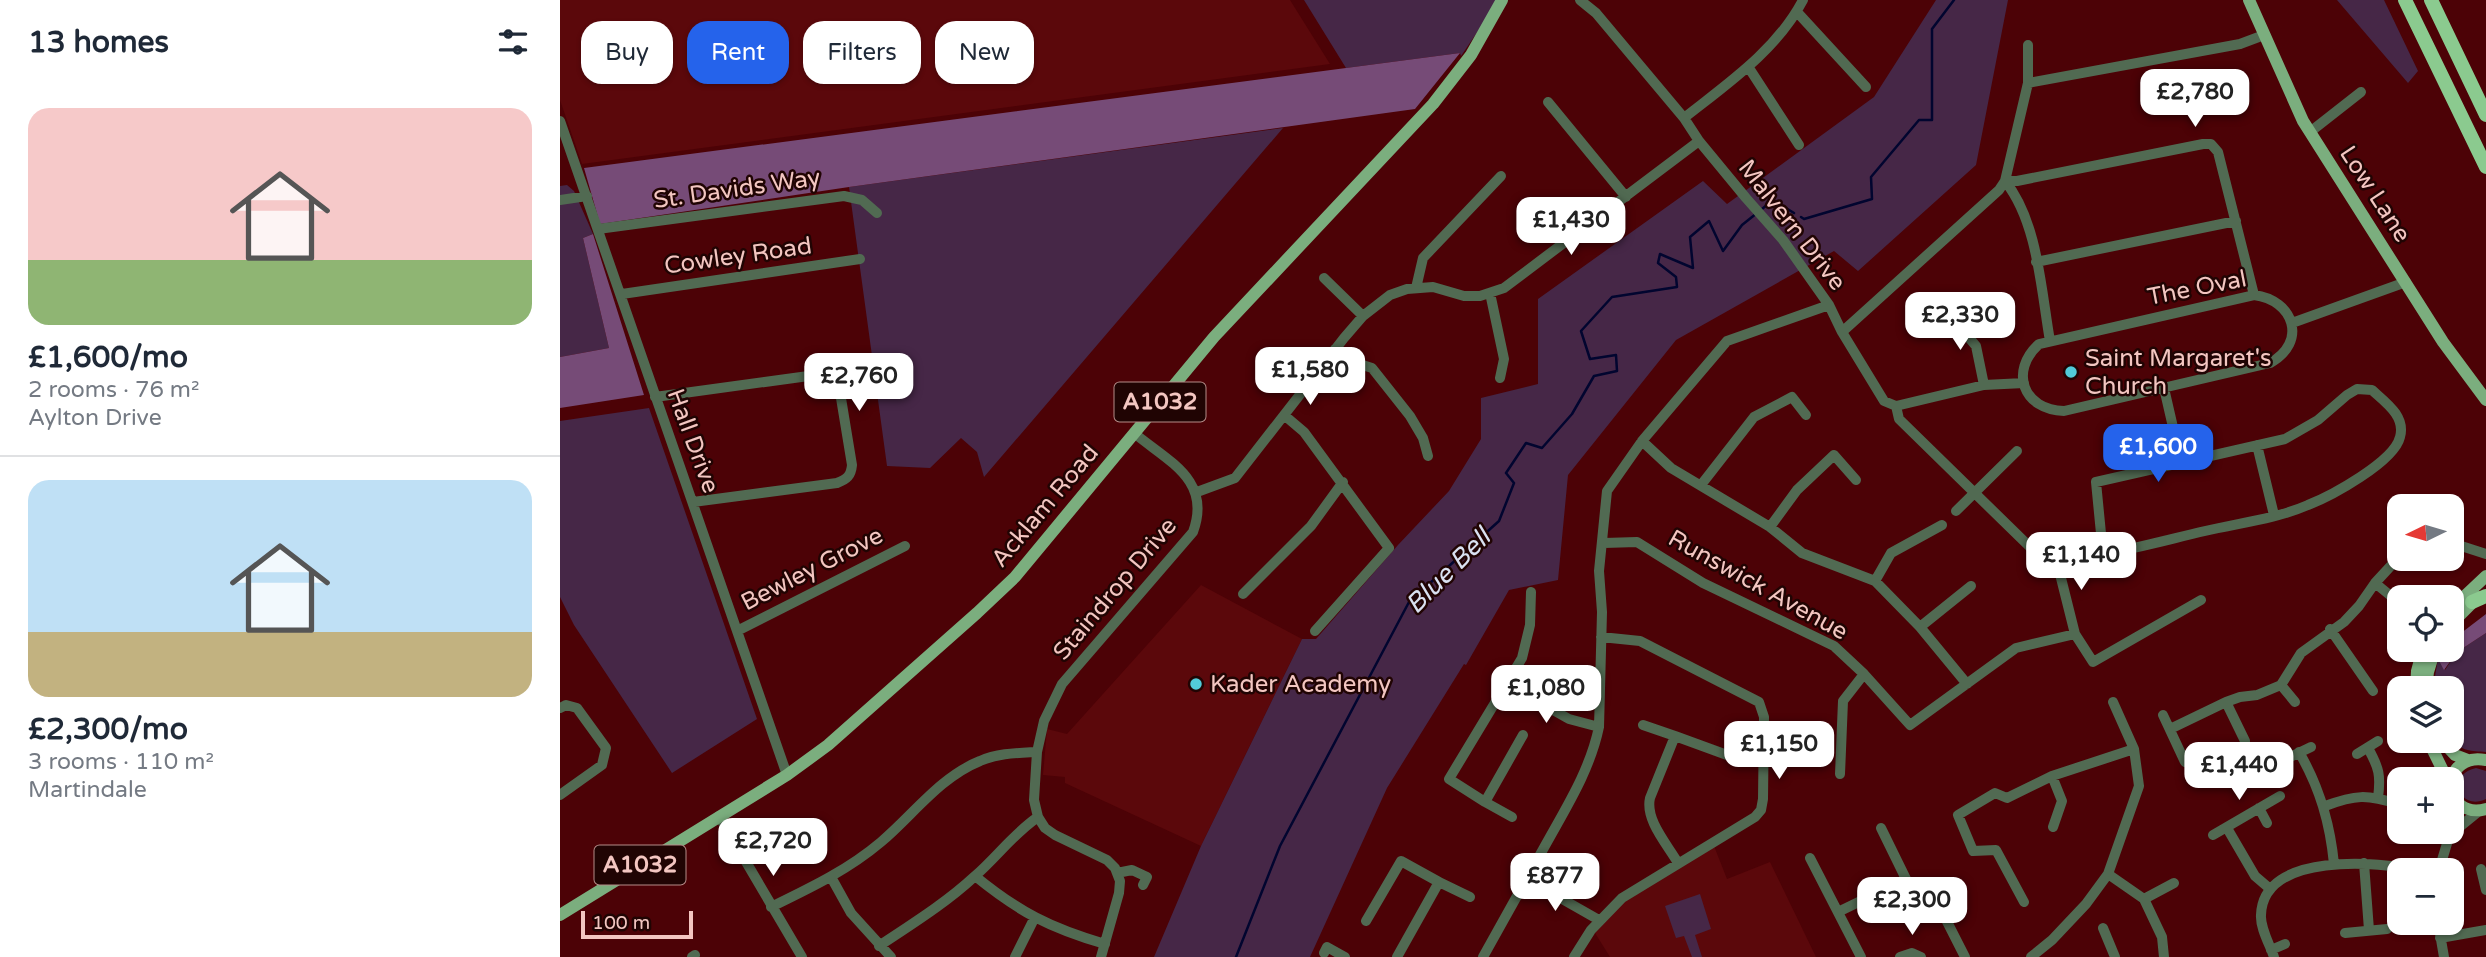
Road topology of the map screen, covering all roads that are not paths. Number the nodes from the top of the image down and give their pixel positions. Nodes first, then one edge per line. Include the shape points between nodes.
1 (1502, 0) edge
2 (1580, 0) edge
3 (1803, 0) edge
4 (2249, 0) edge
5 (2405, 0) edge
6 (2431, 0) edge
7 (1797, 12) junction
8 (2264, 34) junction
9 (2028, 45) dead end
10 (1749, 68) junction
11 (2028, 83) junction
12 (1866, 87) dead end
13 (2361, 92) dead end
14 (1548, 102) dead end
15 (2486, 115) edge
16 (1684, 118) junction
17 (560, 121) edge
18 (2310, 132) junction
19 (1699, 141) junction
20 (1799, 145) dead end
21 (2486, 167) edge
22 (1501, 176) dead end
23 (2005, 181) junction
24 (587, 196) junction
25 (1626, 197) junction
26 (560, 200) edge
27 (877, 212) dead end
28 (2236, 221) junction
29 (598, 229) junction
30 (860, 259) dead end
31 (2036, 262) junction
32 (1324, 278) dead end
33 (2406, 282) junction
34 (1416, 288) junction
35 (1490, 293) junction
36 (622, 294) junction
37 (2254, 295) junction
38 (1829, 305) junction
39 (1948, 313) dead end
40 (1363, 316) junction
41 (2292, 323) junction
42 (1842, 332) junction
43 (2050, 341) junction
44 (1335, 349) junction
45 (1500, 379) dead end
46 (2024, 383) junction
47 (1984, 385) junction
48 (2164, 388) junction
49 (655, 397) junction
50 (2486, 400) edge
51 (1896, 406) junction
52 (1284, 415) junction
53 (1805, 415) dead end
54 (1134, 433) junction
55 (1642, 441) junction
56 (2257, 445) junction
57 (2017, 451) dead end
58 (1428, 456) dead end
59 (2181, 462) junction
60 (1856, 480) dead end
61 (1343, 482) junction
62 (1701, 485) junction
63 (1196, 492) junction
64 (1975, 494) junction
65 (693, 502) junction
66 (1956, 512) dead end
67 (2274, 515) junction
68 (1942, 525) dead end
69 (1770, 527) junction
70 (1604, 543) junction
71 (905, 546) dead end
72 (2464, 547) edge
73 (2103, 554) junction
74 (2486, 554) edge
75 (2056, 558) junction
76 (2387, 570) edge
77 (2486, 576) edge
78 (1875, 581) junction
79 (2375, 583) junction
80 (1971, 586) dead end
81 (2486, 590) edge
82 (1531, 592) dead end
83 (2387, 593) edge
84 (1243, 594) dead end
85 (2486, 596) edge
86 (2464, 597) edge
87 (2201, 600) dead end
88 (2472, 602) junction
89 (2464, 610) edge
90 (1920, 627) junction
91 (2330, 629) junction
92 (737, 631) junction
93 (1315, 631) dead end
94 (2075, 634) junction
95 (1601, 637) junction
96 (2359, 670) junction
97 (1864, 674) junction
98 (2347, 677) dead end
99 (1507, 684) junction
100 (1967, 684) junction
101 (2281, 685) junction
102 (2373, 691) dead end
103 (2113, 702) dead end
104 (2226, 702) junction
105 (2295, 702) dead end
106 (560, 708) edge
107 (2163, 715) dead end
108 (1643, 725) dead end
109 (1599, 727) junction
110 (2170, 729) junction
111 (1523, 735) dead end
112 (1675, 736) junction
113 (2245, 741) dead end
114 (2378, 741) dead end
115 (2311, 747) dead end
116 (2368, 748) junction
117 (2134, 749) junction
118 (1037, 752) junction
119 (2299, 752) junction
120 (2453, 753) edge
121 (2357, 754) dead end
122 (1720, 755) dead end
123 (2288, 758) dead end
124 (2468, 760) junction
125 (2486, 760) edge
126 (2185, 762) dead end
127 (2458, 767) edge
128 (1840, 774) dead end
129 (787, 775) junction
130 (2052, 776) junction
131 (560, 795) edge
132 (2280, 796) dead end
133 (2378, 798) junction
134 (2387, 801) edge
135 (1485, 802) junction
136 (2325, 806) junction
137 (2259, 808) junction
138 (2464, 808) edge
139 (2483, 810) edge
140 (719, 816) junction
141 (1038, 817) junction
142 (1512, 817) dead end
143 (2267, 823) dead end
144 (2464, 824) edge
145 (2053, 827) dead end
146 (1881, 828) dead end
147 (2227, 828) junction
148 (2213, 835) dead end
149 (1810, 858) dead end
150 (1678, 863) junction
151 (2364, 863) junction
152 (2334, 864) junction
153 (2387, 865) edge
154 (2479, 869) edge
155 (1117, 873) junction
156 (2108, 874) junction
157 (975, 876) junction
158 (831, 877) junction
159 (1527, 879) junction
160 (1439, 882) junction
161 (2174, 883) dead end
162 (1143, 885) dead end
163 (2269, 888) junction
164 (2486, 890) edge
165 (1470, 897) dead end
166 (1935, 898) dead end
167 (2144, 899) junction
168 (2024, 902) dead end
169 (771, 906) junction
170 (1838, 912) junction
171 (560, 915) edge
172 (1034, 919) junction
173 (1371, 919) dead end
174 (1599, 920) junction
175 (2103, 928) dead end
176 (2386, 929) dead end
177 (2369, 930) junction
178 (2486, 930) edge
179 (2345, 933) dead end
180 (2440, 935) edge
181 (2440, 938) junction
182 (1105, 944) junction
183 (2285, 944) dead end
184 (879, 946) junction
185 (1327, 947) dead end
186 (2273, 953) edge
187 (796, 955) edge
188 (891, 957) edge
189 (1015, 957) edge
190 (1101, 957) edge
191 (1345, 957) edge
192 (1397, 957) edge
193 (1483, 957) edge
194 (1574, 957) edge
195 (1861, 957) edge
196 (1900, 957) edge
197 (1921, 957) edge
198 (1965, 957) edge
199 (2031, 957) edge
200 (2115, 957) edge
201 (2164, 957) edge
202 (2444, 957) edge

1 - 54 main road, Acklam Road / A1032 via 1471,55 1433,104 1214,337
2 - 16 street, Malvern Drive
3 - 7 street
4 - 8 main road, Low Lane
5 - 21 highway
6 - 15 highway
7 - 10 street
7 - 12 street
8 - 11 street via 2239,44
8 - 18 main road, Low Lane
9 - 11 street
10 - 16 street
10 - 20 street
11 - 23 street
13 - 18 street
14 - 25 street
16 - 19 street, Malvern Drive
17 - 24 street, Hall Drive
18 - 33 main road, Low Lane
19 - 25 street
19 - 38 street, Malvern Drive via 1783,240
22 - 34 street via 1423,258
23 - 28 street via 2211,144 2218,152
23 - 31 street via 2027,221
23 - 42 street
24 - 26 street
24 - 29 street, Hall Drive
25 - 35 street via 1504,288
27 - 29 street, St. Davids Way via 862,200 844,196
28 - 31 street
28 - 37 street
29 - 36 street, Hall Drive
30 - 36 street, Cowley Road
31 - 43 street
32 - 40 street
33 - 41 street
33 - 50 main road, Low Lane
34 - 35 street via 1433,287 1464,296
34 - 40 street via 1390,295
35 - 45 street via 1504,359
36 - 49 street, Hall Drive
37 - 41 street, The Oval via 2281,304
37 - 43 street, The Oval
38 - 42 street, Malvern Drive
38 - 55 street via 1727,341
39 - 47 street via 1976,346
40 - 44 street
41 - 48 street via 2291,344 2270,363
42 - 51 street, Malvern Drive via 1884,401
43 - 46 street, The Oval via 2029,353 2022,370
44 - 52 street
44 - 58 street via 1372,368 1410,416
46 - 47 street
46 - 48 street via 2035,404 2050,411
47 - 51 street
48 - 59 street
49 - 65 street, Hall Drive
49 - 65 street via 823,374 836,379 839,386 852,465 848,477 837,483
51 - 64 street, Malvern Drive via 1899,419
52 - 61 street via 1304,432
52 - 63 street via 1236,478
53 - 62 street via 1792,397 1754,417
54 - 63 street via 1188,478
54 - 129 main road, Acklam Road / A1032 via 1015,577 828,745
55 - 62 street via 1671,468
55 - 70 street via 1607,491
56 - 59 street
56 - 67 street
56 - 67 street via 2304,430 2357,389 2372,390 2397,414 2400,425 2394,447 2374,467 2332,495
57 - 64 street
59 - 73 street via 2096,482
60 - 69 street via 1834,455 1797,490
61 - 84 street via 1311,526
61 - 93 street via 1389,548
62 - 69 street
63 - 118 street, Staindrop Drive via 1199,518 1193,532 1062,684 1044,721
64 - 66 street
64 - 75 street, Malvern Drive via 2034,551
65 - 92 street, Hall Drive
67 - 73 street
68 - 78 street via 1891,553
69 - 78 street via 1802,553
70 - 95 street
70 - 97 street, Runswick Avenue via 1637,542 1703,583 1834,646
71 - 92 street, Bewley Grove
72 - 74 street
73 - 75 street
75 - 94 street
76 - 79 street
77 - 86 main road
78 - 90 street
79 - 83 street
79 - 91 street via 2359,607
80 - 90 street
81 - 88 main road
82 - 99 street via 1529,635
85 - 88 highway
87 - 94 street via 2093,662
88 - 89 main road
90 - 100 street
91 - 96 street
91 - 101 street via 2301,653
92 - 129 street, Hall Drive
94 - 100 street via 2016,649
95 - 109 street
95 - 150 street via 1640,640 1762,706 1761,810
96 - 98 street
96 - 102 street
97 - 100 street, Runswick Avenue via 1910,725
97 - 128 street via 1843,701
99 - 109 street via 1569,719
99 - 135 street via 1449,779
101 - 104 street
101 - 105 street
103 - 117 street
104 - 110 street
104 - 113 street
106 - 131 street via 577,708 606,748 602,765
107 - 110 street
108 - 112 street
109 - 159 street via 1586,771
110 - 126 street
111 - 135 street
112 - 122 street
112 - 150 street via 1649,808
114 - 116 street
115 - 119 street
116 - 121 street
116 - 133 street via 2379,768
117 - 130 street
117 - 156 street via 2139,786
118 - 141 street, Staindrop Drive via 1034,800
118 - 158 street via 995,756 959,771 880,843
119 - 123 street
119 - 136 street
120 - 124 main road
124 - 125 main road
124 - 127 main road
129 - 140 main road, Acklam Road / A1032
130 - 145 street via 2062,801
130 - 168 street via 2007,798 1996,793 1958,815 1973,850 1996,850
132 - 137 street
133 - 134 street
133 - 136 street via 2351,797
135 - 142 street
136 - 152 street
137 - 143 street
137 - 147 street
138 - 139 main road
139 - 144 street
140 - 169 street
140 - 171 main road, Acklam Road / A1032
141 - 155 street via 1045,828 1107,860
141 - 157 street
146 - 170 street via 1906,878
147 - 148 street
147 - 163 street via 2255,876
149 - 170 street
150 - 174 street via 1622,898
151 - 152 street
151 - 153 street
151 - 177 street
152 - 163 street via 2293,873
154 - 164 street
155 - 162 street via 1132,870 1147,877
155 - 182 street via 1119,892
156 - 167 street
156 - 199 street via 2086,904
157 - 172 street
157 - 184 street
158 - 169 street
158 - 184 street via 851,913
159 - 174 street
159 - 193 street
160 - 165 street
160 - 173 street via 1401,862
160 - 192 street
161 - 167 street
163 - 186 street via 2260,918
166 - 198 street
167 - 201 street via 2162,937
169 - 187 street
170 - 195 street
172 - 182 street
172 - 189 street
174 - 194 street
175 - 200 street
176 - 177 street
177 - 179 street
178 - 181 street
180 - 181 street
181 - 202 street
182 - 190 street
183 - 186 street
184 - 188 street
185 - 191 street
196 - 197 street via 1912,953

